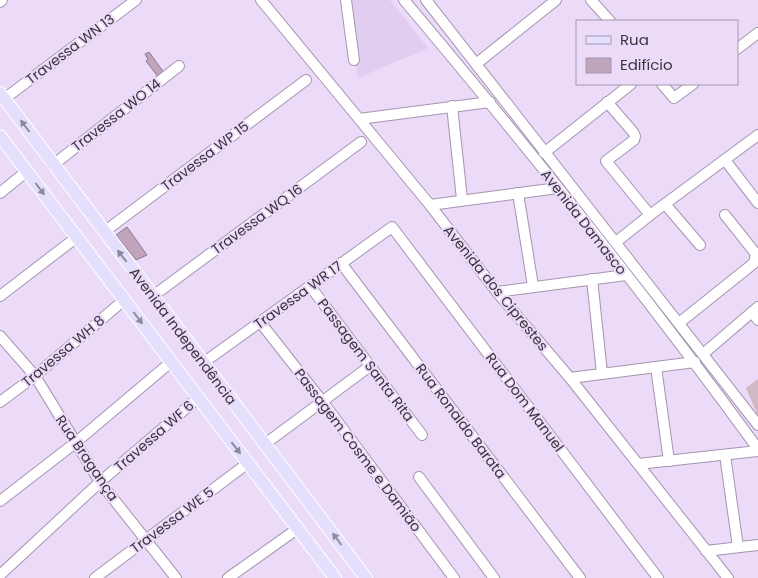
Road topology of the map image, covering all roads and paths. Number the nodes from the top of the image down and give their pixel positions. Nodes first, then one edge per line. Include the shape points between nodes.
1 (136, 0) edge
2 (261, 0) edge
3 (346, 0) edge
4 (404, 0) edge
5 (426, 0) edge
6 (556, 0) edge
7 (591, 0) edge
8 (609, 20) edge
9 (758, 33) edge
10 (738, 49) edge
11 (354, 60) dead end
12 (476, 64) junction
13 (179, 66) dead end
14 (306, 80) dead end
15 (630, 85) edge
16 (663, 85) edge
17 (692, 85) edge
18 (2, 96) edge
19 (490, 102) junction
20 (607, 102) junction
21 (452, 106) junction
22 (359, 119) junction
23 (758, 135) edge
24 (0, 136) edge
25 (361, 142) dead end
26 (544, 153) junction
27 (725, 160) junction
28 (53, 165) junction
29 (27, 171) junction
30 (558, 188) junction
31 (0, 193) edge
32 (518, 193) junction
33 (462, 199) junction
34 (758, 202) edge
35 (665, 204) junction
36 (430, 205) junction
37 (650, 215) junction
38 (725, 215) dead end
39 (392, 227) joint
40 (104, 232) junction
41 (76, 237) junction
42 (616, 242) junction
43 (700, 245) dead end
44 (341, 264) junction
45 (626, 275) junction
46 (592, 279) junction
47 (310, 286) junction
48 (533, 286) junction
49 (497, 292) junction
50 (0, 296) edge
51 (153, 296) junction
52 (124, 300) junction
53 (756, 313) edge
54 (260, 322) junction
55 (679, 323) junction
56 (0, 336) edge
57 (703, 354) junction
58 (172, 362) junction
59 (695, 362) junction
60 (204, 363) junction
61 (370, 366) junction
62 (656, 367) junction
63 (602, 373) junction
64 (34, 376) junction
65 (570, 378) junction
66 (198, 398) junction
67 (0, 402) edge
68 (322, 402) junction
69 (758, 426) edge
70 (422, 435) dead end
71 (75, 443) junction
72 (265, 444) junction
73 (758, 450) edge
74 (725, 455) junction
75 (669, 461) junction
76 (248, 463) junction
77 (638, 464) junction
78 (419, 477) dead end
79 (100, 482) junction
80 (0, 501) edge
81 (297, 529) junction
82 (145, 540) junction
83 (758, 544) edge
84 (738, 547) junction
85 (706, 551) junction
86 (0, 575) edge
87 (95, 578) edge
88 (176, 578) edge
89 (228, 578) edge
90 (335, 578) edge
91 (366, 578) edge
92 (454, 578) edge
93 (494, 578) edge
94 (580, 578) edge
95 (658, 578) edge
96 (728, 578) edge

1 - 18 street, Travessa WN 13
2 - 22 street, Avenida dos Ciprestes
3 - 11 street
4 - 19 street, Avenida Damasco
5 - 12 street, Avenida Damasco
6 - 12 street
7 - 8 street
9 - 10 street
12 - 26 street, Avenida Damasco
13 - 28 street, Travessa WO 14
14 - 40 street, Travessa WP 15
15 - 20 street
16 - 17 street via 674,98
28 -> 18 main road, Avenida Independência
19 - 21 street
19 - 30 street, Avenida Damasco
20 - 26 street
20 - 37 street via 635,136 606,161
21 - 22 street
21 - 33 street
22 - 36 street, Avenida dos Ciprestes
23 - 27 street
24 - 29 main road, Avenida Independência
25 - 51 street, Travessa WQ 16
26 - 42 street, Avenida Damasco
27 - 34 street
27 - 35 street
28 - 40 main road, Avenida Independência
29 - 31 street
29 -> 41 main road, Avenida Independência
30 - 32 street
30 - 45 street, Avenida Damasco
32 - 33 street
32 - 48 street
33 - 36 street
35 - 37 street
35 - 43 street
36 - 49 street, Avenida dos Ciprestes
37 - 42 street
38 - 55 street via 756,254 756,259
39 - 44 street, Travessa WR 17
39 - 95 street, Rua Dom Manuel
51 -> 40 main road, Avenida Independência
41 - 50 street
41 - 52 main road, Avenida Independência
42 - 55 street, Avenida Damasco
44 - 47 street, Travessa WR 17
44 - 94 street, Rua Ronaldo Barata
45 - 46 street
45 - 59 street, Avenida Damasco
46 - 48 street
46 - 63 street
47 - 54 street, Travessa WR 17
47 - 61 street, Passagem Santa Rita
48 - 49 street
49 - 65 street, Avenida dos Ciprestes
51 - 60 main road, Avenida Independência
52 -> 58 main road, Avenida Independência
52 - 64 street, Travessa WH 8
53 - 57 street
54 - 60 street, Travessa WR 17
54 - 68 street, Passagem Cosme e Damião
55 - 57 street, Avenida Damasco
56 - 64 street, Rua Bragança
57 - 69 street, Avenida Damasco
58 - 66 main road, Avenida Independência
58 - 71 street
59 - 62 street
59 - 73 street, Avenida Damasco
60 - 72 main road, Avenida Independência
61 - 68 street
61 - 70 street, Passagem Santa Rita
62 - 63 street
62 - 75 street
63 - 65 street
64 - 67 street, Travessa WH 8
64 - 71 street, Rua Bragança
65 - 77 street, Avenida dos Ciprestes
66 -> 76 main road, Avenida Independência
66 - 79 street, Travessa WF 6
68 - 72 street
68 - 92 street, Passagem Cosme e Damião
71 - 79 street, Rua Bragança
71 - 80 street
91 -> 72 main road, Avenida Independência
73 - 74 street
74 - 75 street
74 - 84 street
75 - 77 street
76 - 81 main road, Avenida Independência
76 - 82 street, Travessa WE 5
77 - 85 street, Avenida dos Ciprestes
78 - 93 street
79 - 82 street, Rua Bragança
79 - 86 street, Travessa WF 6
81 - 89 street
81 - 90 main road, Avenida Independência
82 - 87 street, Travessa WE 5
82 - 88 street, Rua Bragança
83 - 84 street
84 - 85 street
85 - 96 street, Avenida dos Ciprestes

